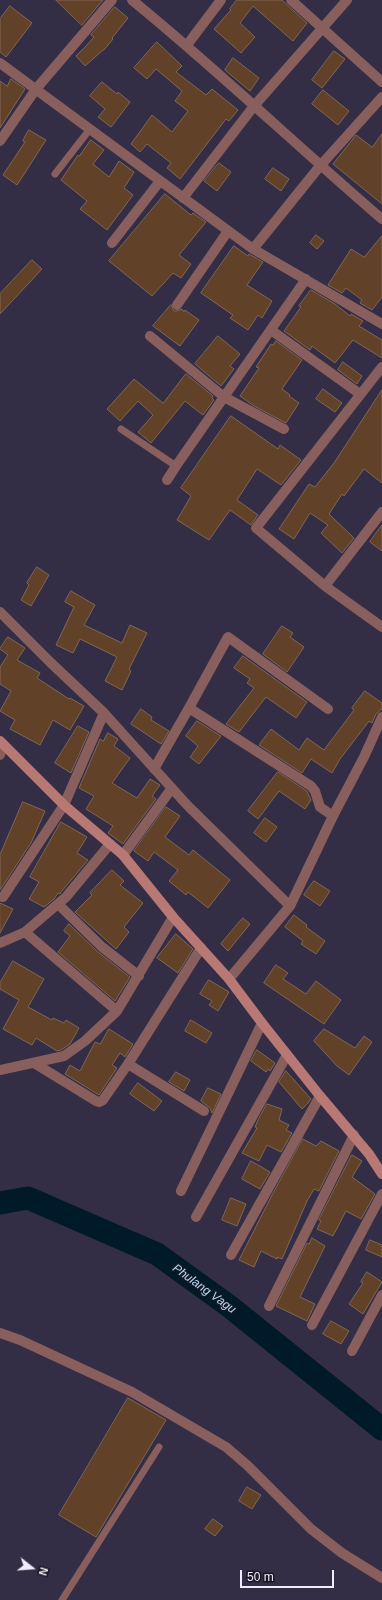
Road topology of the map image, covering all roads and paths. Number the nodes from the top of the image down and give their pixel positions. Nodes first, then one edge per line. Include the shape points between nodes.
1 (112, 0) edge
2 (132, 0) edge
3 (221, 0) edge
4 (291, 0) edge
5 (347, 0) edge
6 (323, 29) junction
7 (187, 45) junction
8 (0, 63) edge
9 (382, 82) edge
10 (36, 89) junction
11 (382, 97) edge
12 (254, 106) junction
13 (90, 129) junction
14 (0, 141) edge
15 (320, 166) junction
16 (55, 174) dead end
17 (160, 181) junction
18 (183, 198) junction
19 (382, 219) edge
20 (228, 231) junction
21 (112, 242) dead end
22 (253, 249) junction
23 (306, 280) junction
24 (177, 305) dead end
25 (382, 324) edge
26 (271, 330) junction
27 (150, 336) dead end
28 (382, 367) edge
29 (360, 394) junction
30 (224, 397) junction
31 (121, 429) dead end
32 (284, 429) dead end
33 (176, 466) junction
34 (167, 480) dead end
35 (382, 512) edge
36 (325, 586) junction
37 (0, 612) edge
38 (382, 626) edge
39 (189, 708) junction
40 (328, 709) dead end
41 (104, 713) junction
42 (382, 717) edge
43 (2, 743) edge
44 (0, 756) edge
45 (154, 769) junction
46 (172, 788) junction
47 (64, 805) junction
48 (332, 816) junction
49 (110, 844) junction
50 (123, 856) junction
51 (3, 897) dead end
52 (58, 904) junction
53 (290, 906) junction
54 (173, 917) junction
55 (26, 932) junction
56 (0, 943) edge
57 (201, 948) junction
58 (139, 976) junction
59 (229, 979) junction
60 (117, 1011) junction
61 (262, 1024) junction
62 (287, 1055) junction
63 (34, 1063) junction
64 (128, 1064) junction
65 (0, 1070) edge
66 (320, 1096) junction
67 (204, 1111) dead end
68 (354, 1135) junction
69 (382, 1174) edge
70 (181, 1191) dead end
71 (382, 1194) edge
72 (196, 1217) dead end
73 (231, 1255) dead end
74 (382, 1295) edge
75 (268, 1306) dead end
76 (312, 1325) dead end
77 (0, 1334) edge
78 (352, 1351) dead end
79 (159, 1447) dead end
80 (382, 1578) edge
81 (62, 1600) edge

1 - 10 street
2 - 7 street
3 - 7 street
4 - 6 street
5 - 6 street
6 - 9 street
6 - 12 street
7 - 12 street
8 - 10 street
10 - 13 street
10 - 14 street
11 - 15 street
12 - 15 street
12 - 18 street
13 - 16 lane
13 - 17 street
15 - 19 street
15 - 22 street
17 - 18 street
17 - 21 street
18 - 20 street
20 - 22 street
20 - 24 street
22 - 23 street
23 - 25 street
23 - 26 street
26 - 29 street
26 - 30 street
27 - 30 street
28 - 29 street
29 - 36 street via 256,528
30 - 32 street
30 - 33 street
31 - 33 lane
33 - 34 street
35 - 36 street
36 - 38 street
37 - 41 street
39 - 40 street via 228,637
39 - 45 street
39 - 48 street via 311,786 320,807
41 - 45 street
41 - 47 street
42 - 48 street
43 - 44 street
43 - 47 street
45 - 46 street
46 - 50 street
46 - 53 street
47 - 49 street
47 - 51 street
48 - 53 street
49 - 50 street
49 - 52 street
50 - 54 street
52 - 55 street
52 - 58 street via 102,947
53 - 59 street
54 - 57 street
54 - 58 street
55 - 56 street
55 - 60 street
57 - 59 street
57 - 64 street
58 - 60 street
59 - 61 street
60 - 63 street via 85,1041 64,1056
61 - 62 street
61 - 70 street
62 - 66 street
62 - 72 street
63 - 64 street via 100,1102
63 - 65 street
64 - 67 street
66 - 68 street
66 - 73 street
68 - 69 street
68 - 75 street
71 - 76 street
74 - 78 street
77 - 80 street via 20,1340 132,1392 226,1447 311,1529 342,1553
79 - 81 lane

